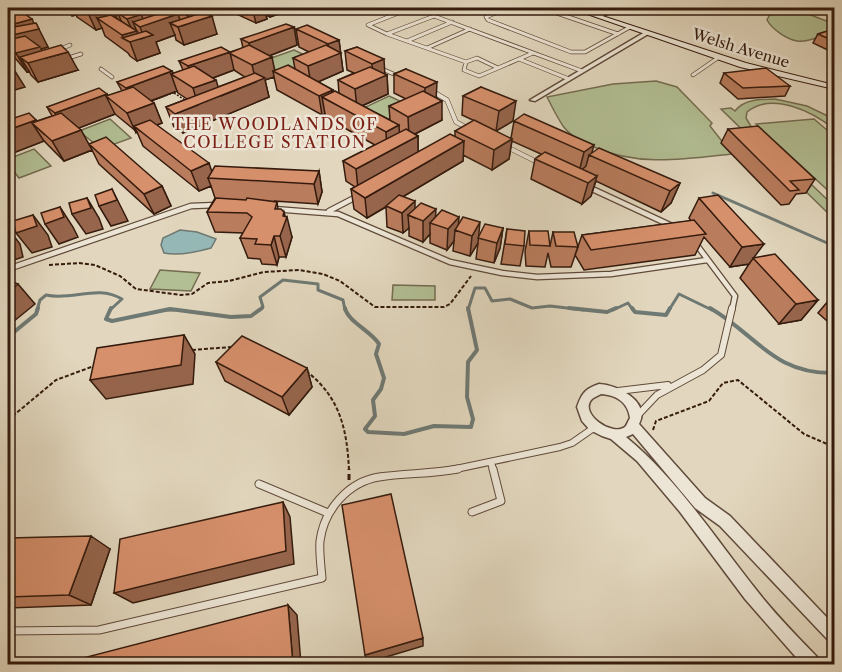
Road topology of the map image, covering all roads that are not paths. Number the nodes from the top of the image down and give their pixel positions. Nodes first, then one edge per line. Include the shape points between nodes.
1 (54, 8) edge
2 (411, 8) edge
3 (507, 8) edge
4 (542, 8) edge
5 (573, 8) edge
6 (618, 8) edge
7 (598, 16) junction
8 (8, 17) edge
9 (452, 22) junction
10 (630, 27) junction
11 (470, 29) junction
12 (647, 33) junction
13 (387, 34) junction
14 (618, 34) junction
15 (407, 41) junction
16 (70, 45) dead end
17 (427, 48) junction
18 (51, 52) edge
19 (534, 53) junction
20 (81, 54) dead end
21 (719, 57) junction
22 (519, 59) junction
23 (62, 60) edge
24 (466, 63) junction
25 (375, 65) edge
26 (498, 68) junction
27 (101, 69) dead end
28 (582, 71) junction
29 (693, 75) dead end
30 (112, 76) dead end
31 (402, 78) edge
32 (569, 79) junction
33 (422, 87) edge
34 (834, 87) edge
35 (533, 100) dead end
36 (468, 134) edge
37 (503, 145) edge
38 (544, 165) edge
39 (582, 184) edge
40 (364, 193) edge
41 (220, 206) edge
42 (264, 208) edge
43 (329, 212) junction
44 (681, 231) edge
45 (693, 241) edge
46 (707, 260) junction
47 (8, 269) edge
48 (725, 338) joint
49 (669, 385) junction
50 (614, 391) junction
51 (634, 423) junction
52 (595, 427) junction
53 (614, 434) junction
54 (491, 462) junction
55 (259, 484) dead end
56 (472, 512) dead end
57 (327, 513) junction
58 (8, 631) edge
59 (834, 636) edge
60 (812, 664) edge

1 - 8 main road
2 - 13 lane via 368,25
3 - 14 lane via 486,17 571,52 585,52
4 - 14 lane
5 - 7 main road, Welsh Avenue
6 - 7 street
7 - 10 main road, Welsh Avenue
9 - 11 lane
9 - 13 lane via 434,16
9 - 15 lane
10 - 12 main road, Welsh Avenue
10 - 14 lane
11 - 17 lane
11 - 19 lane
12 - 21 main road, Welsh Avenue
12 - 28 street
13 - 15 lane
15 - 17 lane
16 - 18 lane
17 - 24 lane
19 - 22 lane
19 - 28 lane
20 - 23 lane
21 - 29 lane
21 - 34 main road, Welsh Avenue
22 - 26 lane
22 - 32 lane
24 - 26 lane via 477,58
24 - 26 lane via 464,70 479,76
25 - 31 lane
27 - 30 lane
28 - 32 street
32 - 35 street
33 - 36 lane via 447,100 456,122 471,130
37 - 38 lane
39 - 44 lane
40 - 43 lane
41 - 47 lane via 191,206
42 - 43 lane
43 - 46 lane via 450,262 537,277 611,274
45 - 46 lane
46 - 48 lane via 735,297
48 - 49 lane via 716,362
49 - 50 lane
49 - 51 lane via 643,406
50 - 51 street via 633,405
50 - 52 street via 598,389 583,401 584,415
51 - 53 street
51 - 59 street via 700,503 725,520
52 - 53 street
52 - 54 lane via 560,447
53 - 60 street via 685,507 750,594
54 - 56 lane via 501,501
54 - 57 lane via 438,473 377,477 348,489
55 - 57 lane
57 - 58 lane via 320,541 322,578 99,630

